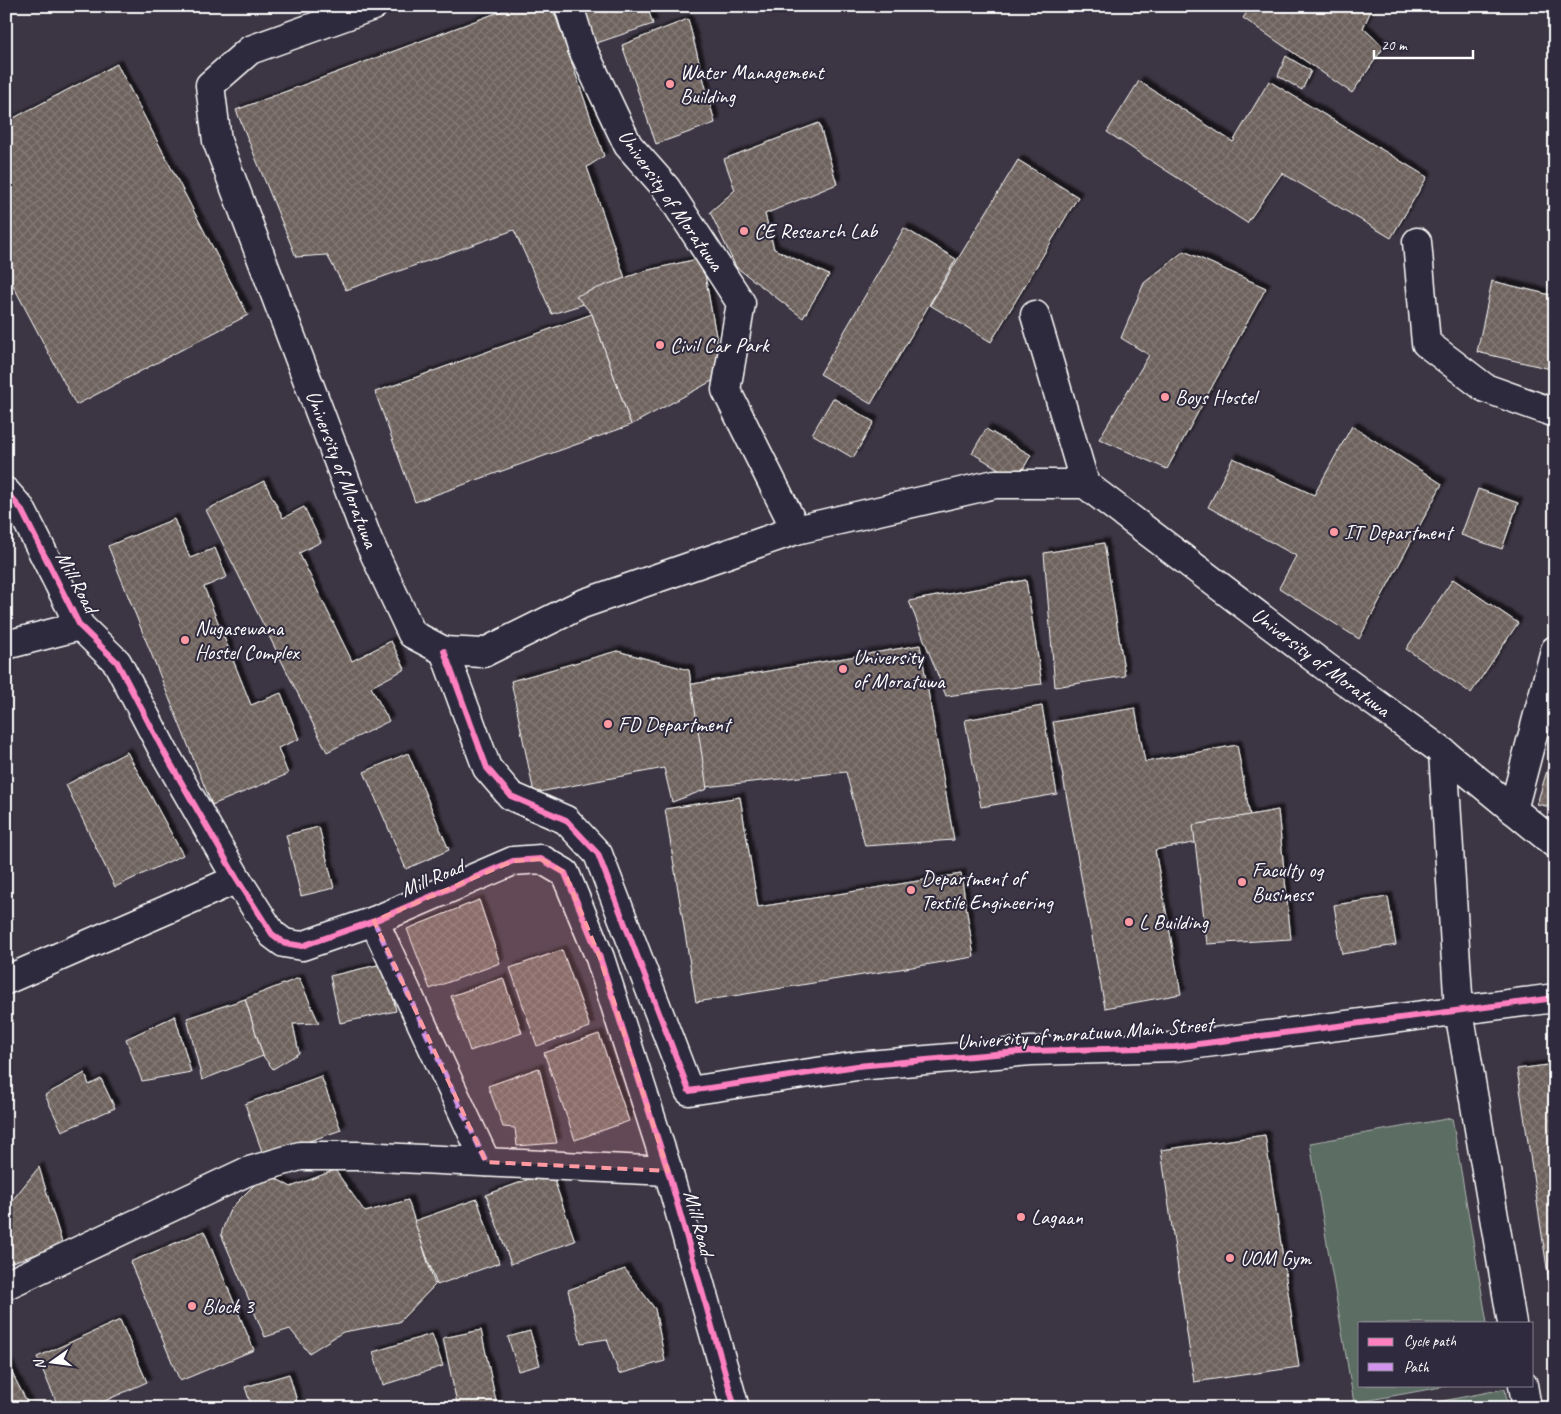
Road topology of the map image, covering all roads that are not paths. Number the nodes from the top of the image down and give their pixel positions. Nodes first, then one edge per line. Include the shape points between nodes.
1 (373, 6) edge
2 (569, 6) edge
3 (1417, 242) dead end
4 (1035, 315) dead end
5 (1555, 412) edge
6 (1085, 484) junction
7 (6, 492) edge
8 (796, 530) junction
9 (80, 626) junction
10 (6, 645) edge
11 (444, 650) junction
12 (1555, 650) edge
13 (1443, 752) junction
14 (1514, 810) junction
15 (1555, 844) edge
16 (237, 879) junction
17 (374, 921) junction
18 (6, 980) edge
19 (1555, 998) edge
20 (1460, 1011) junction
21 (486, 1162) junction
22 (668, 1171) junction
23 (6, 1285) edge
24 (1512, 1322) edge
25 (1523, 1386) edge
26 (735, 1408) edge
27 (1526, 1408) edge

1 - 11 street, University of Moratuwa via 250,50 210,85 212,104 217,141 368,540 412,634
2 - 8 street, University of Moratuwa via 582,48 628,145 666,188 741,303 726,390
3 - 5 street via 1426,343 1485,388
4 - 6 street
6 - 8 street, University of Moratuwa via 995,484
6 - 13 street, University of Moratuwa
7 - 9 street, Mill Road via 21,510
8 - 11 street, University of Moratuwa via 582,604 483,653
9 - 10 street
9 - 16 street, Mill Road via 117,662
11 - 20 street, University of moratuwa Main Street via 487,768 511,796 566,820 598,854 688,1091 857,1066 1032,1051 1175,1047
12 - 14 street
13 - 14 street, University of Moratuwa
13 - 20 street
14 - 15 street, University of Moratuwa
16 - 17 street, Mill Road via 272,934 284,943 302,946
16 - 18 street
17 - 21 street
17 - 22 street, Mill Road via 512,861 541,859 565,873 600,958
19 - 20 street, University of moratuwa Main Street
20 - 24 street
21 - 22 street
21 - 23 street via 300,1156 246,1172
22 - 26 street, Mill Road
25 - 27 street

